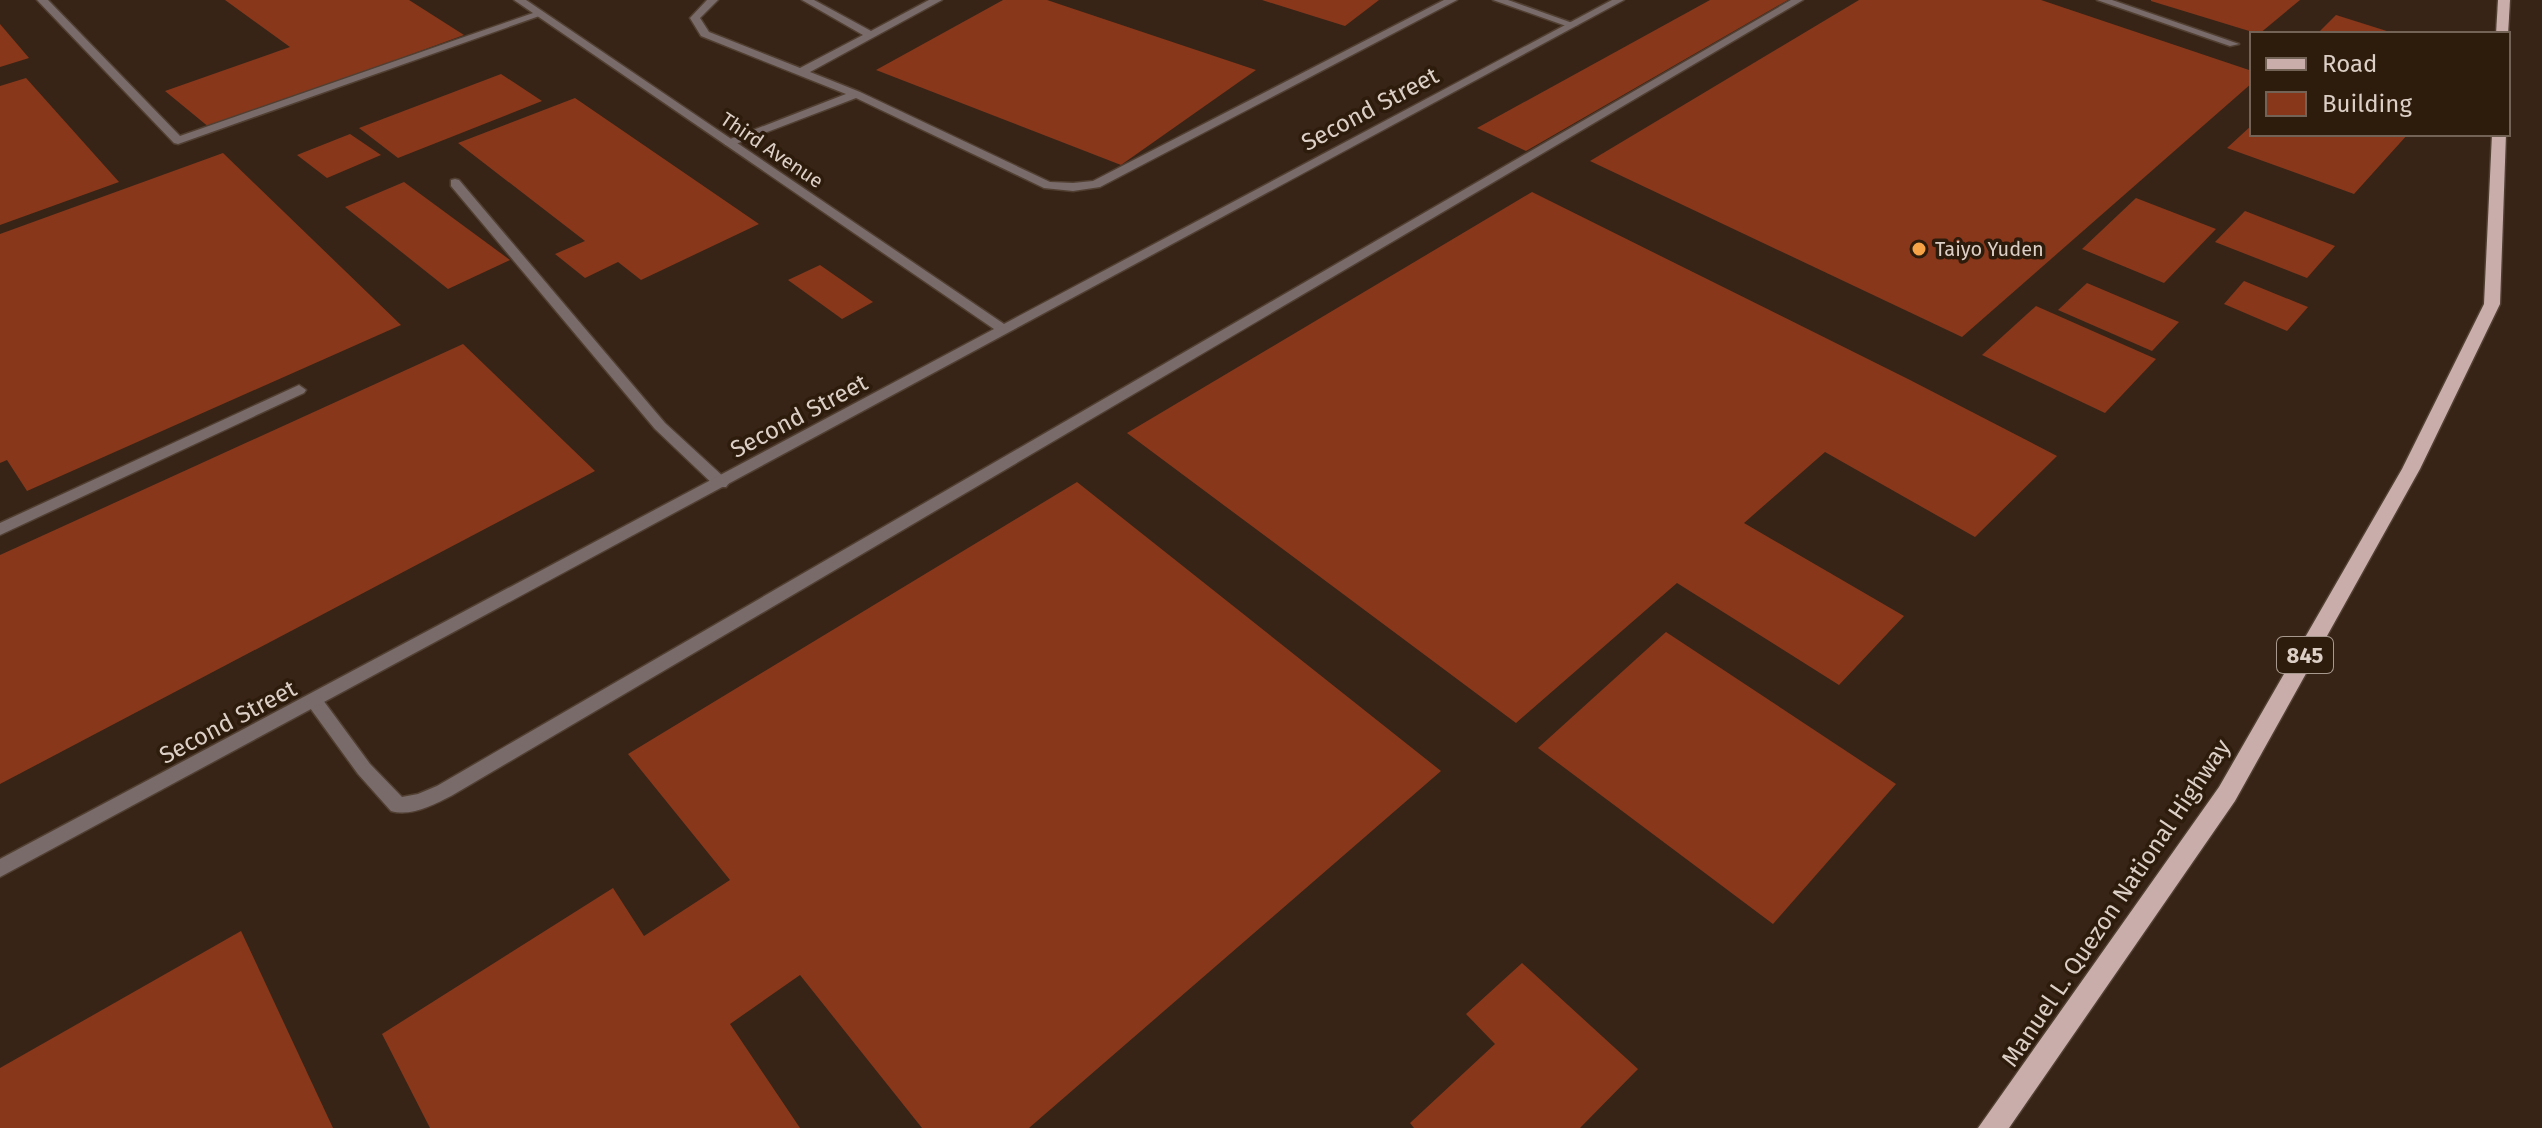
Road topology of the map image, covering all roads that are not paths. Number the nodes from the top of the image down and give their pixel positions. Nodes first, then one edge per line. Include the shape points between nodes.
1 (42, 0) edge
2 (519, 0) edge
3 (713, 0) edge
4 (807, 0) edge
5 (937, 0) edge
6 (1452, 0) edge
7 (1498, 0) edge
8 (1619, 0) edge
9 (1798, 0) edge
10 (2102, 0) edge
11 (2504, 0) edge
12 (540, 14) junction
13 (1573, 25) junction
14 (2502, 32) edge
15 (871, 35) junction
16 (2234, 44) dead end
17 (801, 72) junction
18 (856, 94) junction
19 (2499, 136) edge
20 (729, 143) junction
21 (455, 183) dead end
22 (1004, 330) junction
23 (299, 390) dead end
24 (721, 483) junction
25 (0, 529) edge
26 (314, 701) junction
27 (0, 869) edge
28 (1992, 1128) edge

1 - 12 street via 178,141
2 - 12 street, Third Avenue
3 - 17 street via 695,18 705,34
4 - 15 street
5 - 15 street
6 - 18 street via 1096,184 1048,185
7 - 13 street
8 - 13 street, Second Street
9 - 26 street via 432,797 398,805
10 - 16 street
11 - 14 main road
12 - 20 street, Third Avenue
13 - 22 street, Second Street
15 - 17 street
17 - 18 street
18 - 20 street
19 - 28 main road, Manuel L. Quezon National Highway / 845 via 2492,304 2411,469 2227,794
20 - 22 street, Third Avenue
21 - 24 street via 660,426
22 - 24 street, Second Street
23 - 25 street
24 - 26 street, Second Street
26 - 27 street, Second Street

